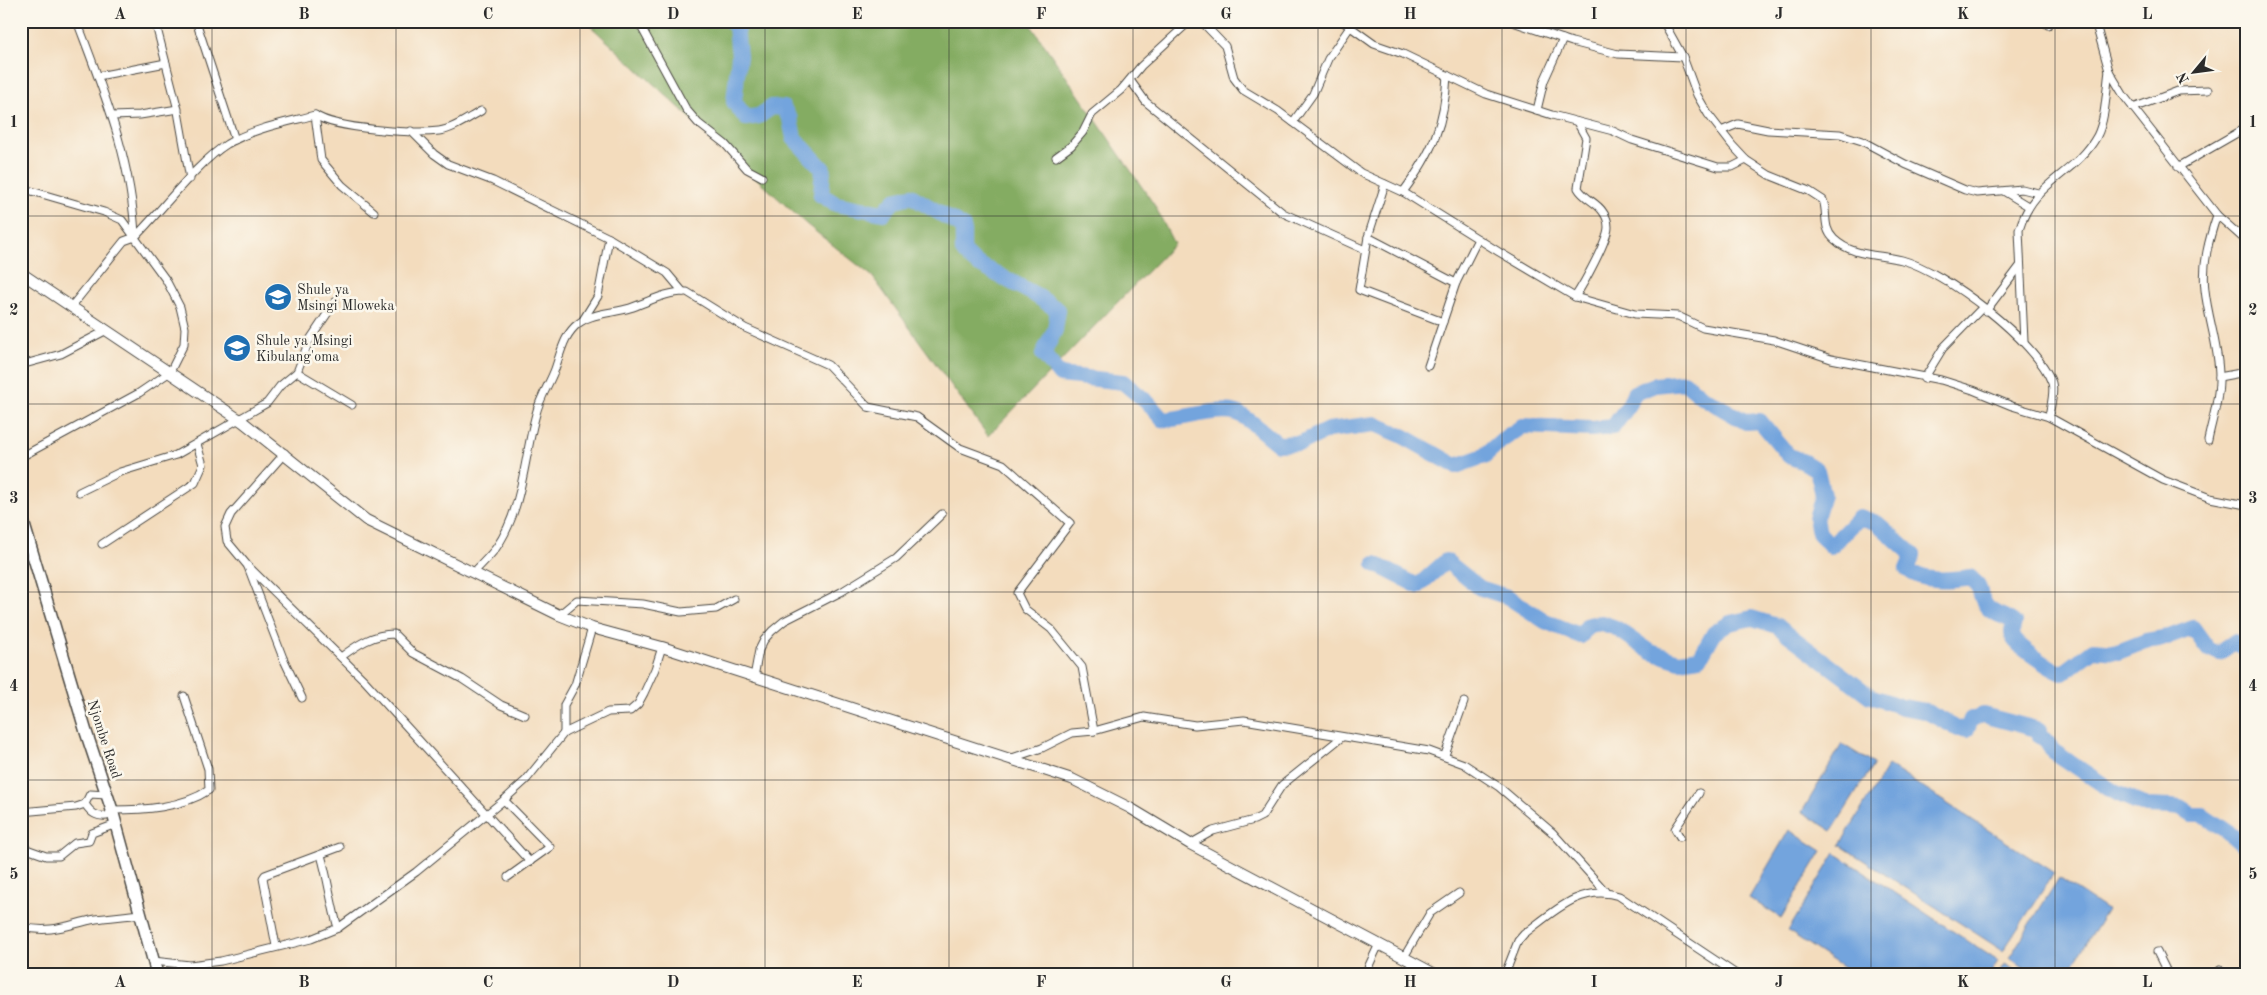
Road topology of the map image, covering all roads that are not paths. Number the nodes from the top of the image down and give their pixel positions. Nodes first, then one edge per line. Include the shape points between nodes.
1 (77, 21) edge
2 (155, 21) edge
3 (196, 21) edge
4 (638, 21) edge
5 (1190, 21) edge
6 (1201, 21) edge
7 (1342, 21) edge
8 (1510, 21) edge
9 (1663, 21) edge
10 (2095, 21) edge
11 (1350, 27) junction
12 (1563, 39) junction
13 (1683, 57) junction
14 (166, 63) junction
15 (2109, 71) junction
16 (1447, 75) junction
17 (98, 76) junction
18 (1130, 80) junction
19 (2208, 90) dead end
20 (2134, 108) junction
21 (178, 109) junction
22 (1537, 110) junction
23 (481, 111) dead end
24 (112, 116) junction
25 (315, 116) junction
26 (1293, 122) junction
27 (1578, 122) junction
28 (2244, 129) dead end
29 (411, 131) junction
30 (1721, 131) junction
31 (235, 140) junction
32 (1056, 157) dead end
33 (1746, 160) junction
34 (2178, 167) junction
35 (762, 177) dead end
36 (190, 179) junction
37 (1384, 184) junction
38 (21, 188) edge
39 (1403, 192) junction
40 (2005, 192) junction
41 (2038, 192) junction
42 (2028, 206) junction
43 (374, 212) dead end
44 (2217, 215) junction
45 (135, 237) junction
46 (1368, 237) junction
47 (609, 238) junction
48 (1478, 239) junction
49 (2246, 241) edge
50 (1365, 250) junction
51 (2020, 266) junction
52 (21, 273) edge
53 (1456, 283) junction
54 (682, 292) junction
55 (1575, 297) junction
56 (335, 302) dead end
57 (70, 307) junction
58 (1984, 309) junction
59 (583, 320) junction
60 (1443, 322) junction
61 (105, 331) junction
62 (2024, 342) junction
63 (21, 365) edge
64 (1428, 366) dead end
65 (170, 372) junction
66 (297, 372) junction
67 (2246, 372) edge
68 (2219, 377) junction
69 (1924, 379) junction
70 (352, 405) dead end
71 (2049, 417) junction
72 (238, 419) junction
73 (2208, 440) dead end
74 (197, 444) junction
75 (285, 453) junction
76 (21, 456) edge
77 (79, 492) dead end
78 (2246, 504) edge
79 (942, 514) dead end
80 (21, 515) edge
81 (24, 534) edge
82 (102, 544) dead end
83 (247, 564) junction
84 (473, 573) junction
85 (734, 599) dead end
86 (559, 615) junction
87 (592, 628) junction
88 (662, 647) junction
89 (340, 657) junction
90 (754, 677) junction
91 (184, 696) dead end
92 (302, 698) dead end
93 (1464, 702) dead end
94 (525, 715) dead end
95 (1094, 731) junction
96 (564, 733) junction
97 (1342, 737) junction
98 (1445, 755) junction
99 (1009, 759) junction
100 (1699, 793) dead end
101 (107, 795) junction
102 (504, 800) junction
103 (85, 804) junction
104 (112, 810) junction
105 (1687, 811) junction
106 (21, 812) edge
107 (487, 814) junction
108 (1693, 816) dead end
109 (116, 824) junction
110 (1680, 837) dead end
111 (1190, 844) junction
112 (340, 847) dead end
113 (21, 848) edge
114 (322, 855) junction
115 (530, 862) junction
116 (508, 877) dead end
117 (1605, 891) junction
118 (1459, 893) dead end
119 (140, 914) junction
120 (23, 927) dead end
121 (338, 928) junction
122 (1379, 944) junction
123 (276, 946) junction
124 (2158, 952) dead end
125 (1404, 957) junction
126 (153, 960) junction
127 (157, 974) edge
128 (1365, 974) edge
129 (1435, 974) edge
130 (1505, 974) edge
131 (1736, 974) edge
132 (2168, 974) edge
133 (2216, 974) edge
134 (2231, 974) edge

1 - 17 street
2 - 14 street
3 - 31 street
4 - 35 street via 686,109 747,169
5 - 18 street
6 - 26 street via 1225,46 1239,86
7 - 11 street
8 - 12 street
9 - 13 street
10 - 15 street
11 - 16 street via 1374,44
11 - 26 street via 1328,59 1313,94
12 - 13 street via 1618,54
12 - 22 street via 1544,81
13 - 30 street via 1697,95
14 - 17 street
14 - 21 street
15 - 20 street
15 - 41 street via 2097,135 2081,156
16 - 22 street via 1486,94
16 - 39 street via 1444,113 1436,140
17 - 24 street
18 - 32 street via 1092,114 1083,132
18 - 50 street via 1146,102 1276,208
19 - 20 street via 2178,91
20 - 34 street
21 - 24 street
21 - 36 street
22 - 27 street
23 - 29 street via 440,131
24 - 45 street via 134,202
25 - 29 street via 352,127
25 - 31 street via 264,127
25 - 43 street via 321,160 342,185
26 - 37 street via 1361,173
27 - 33 street via 1718,167 1732,167
27 - 55 street via 1586,138 1578,188 1602,209 1608,229 1585,283
28 - 34 street
29 - 47 street via 448,164 493,181
30 - 33 street
30 - 40 street via 1738,124 1768,130 1840,134 1862,141 1965,190
31 - 36 street via 214,154
33 - 58 street via 1769,175 1823,200 1828,232 1843,246 1860,253 1902,260 1961,291
34 - 44 street
36 - 45 street
37 - 39 street
37 - 46 street
38 - 45 street via 104,212 122,220
39 - 48 street
40 - 41 street via 2022,189
40 - 42 street
41 - 42 street
42 - 51 street via 2019,230
44 - 49 street
44 - 68 street via 2208,244 2204,289
45 - 57 street via 124,241
45 - 65 street via 166,280 180,307 185,328 184,344
46 - 50 street
46 - 53 street
47 - 54 street via 667,273
47 - 59 street via 598,296
48 - 53 street
48 - 55 street
50 - 60 street via 1359,287 1362,292
51 - 58 street
51 - 62 street
52 - 57 main road
53 - 60 street
54 - 59 street
54 - 95 street via 694,295 745,328 828,364 868,407 917,417 960,448 1003,464 1070,523 1017,592 1025,609 1051,629 1082,667
55 - 69 street via 1635,314 1678,316 1704,328 1774,340 1831,359
56 - 66 street via 309,341
57 - 61 main road
58 - 62 street
58 - 69 street via 1943,348
59 - 84 street via 569,333 551,379 544,388 507,528 497,546
60 - 64 street
61 - 63 street via 61,354
61 - 65 main road
62 - 71 street via 2053,385
65 - 72 main road
65 - 76 street via 139,393
66 - 70 street
66 - 72 street via 267,403
67 - 68 street
68 - 73 street
69 - 71 street via 1941,380
71 - 78 street via 2163,480 2210,498
72 - 74 street
72 - 75 main road
74 - 77 street via 153,464 120,472
74 - 82 street via 203,465 195,483
75 - 83 street via 227,520 227,541
75 - 84 main road via 366,520
79 - 90 street via 896,558 841,592 784,621 772,631 764,640
80 - 81 highway, Njombe Road
81 - 101 highway, Njombe Road
83 - 89 street
83 - 92 street
84 - 86 main road
85 - 86 street via 716,609 682,612 643,604 577,600
86 - 87 main road
87 - 88 main road
87 - 96 street via 575,685 564,705
88 - 90 main road
88 - 96 street via 655,669 634,708 608,712
89 - 94 street via 382,634 394,634 413,653 462,679 501,705
89 - 107 street
90 - 99 main road
91 - 104 street via 208,769 209,790 201,796 157,808
93 - 98 street
95 - 97 street via 1144,717 1195,725 1244,720
95 - 99 street via 1072,733
96 - 102 street via 526,780
97 - 98 street
97 - 111 street via 1282,785 1262,816 1213,831
98 - 117 street via 1499,787 1553,833
99 - 111 main road via 1072,778
100 - 105 street
101 - 103 street via 90,794
101 - 104 highway, Njombe Road
102 - 107 street
102 - 115 street via 550,847
103 - 104 street via 90,813 100,817 107,816
103 - 106 street
104 - 109 highway, Njombe Road
105 - 108 street
105 - 110 street via 1675,829
107 - 115 street via 506,839
107 - 121 street via 416,872
109 - 113 street via 92,833 89,841 76,843 59,856 46,856
109 - 119 highway, Njombe Road
111 - 122 main road
112 - 114 street
114 - 121 street via 328,895
114 - 123 street via 263,878
115 - 116 street
117 - 130 street via 1571,900 1524,934
117 - 131 street via 1619,896
118 - 125 street via 1430,913
119 - 120 street via 96,919 66,928 36,930
119 - 126 highway, Njombe Road
121 - 123 street via 311,939
122 - 125 main road
122 - 128 street
123 - 126 street via 221,961 190,965
124 - 132 street
125 - 129 main road
126 - 127 highway, Njombe Road
133 - 134 street via 2220,970

